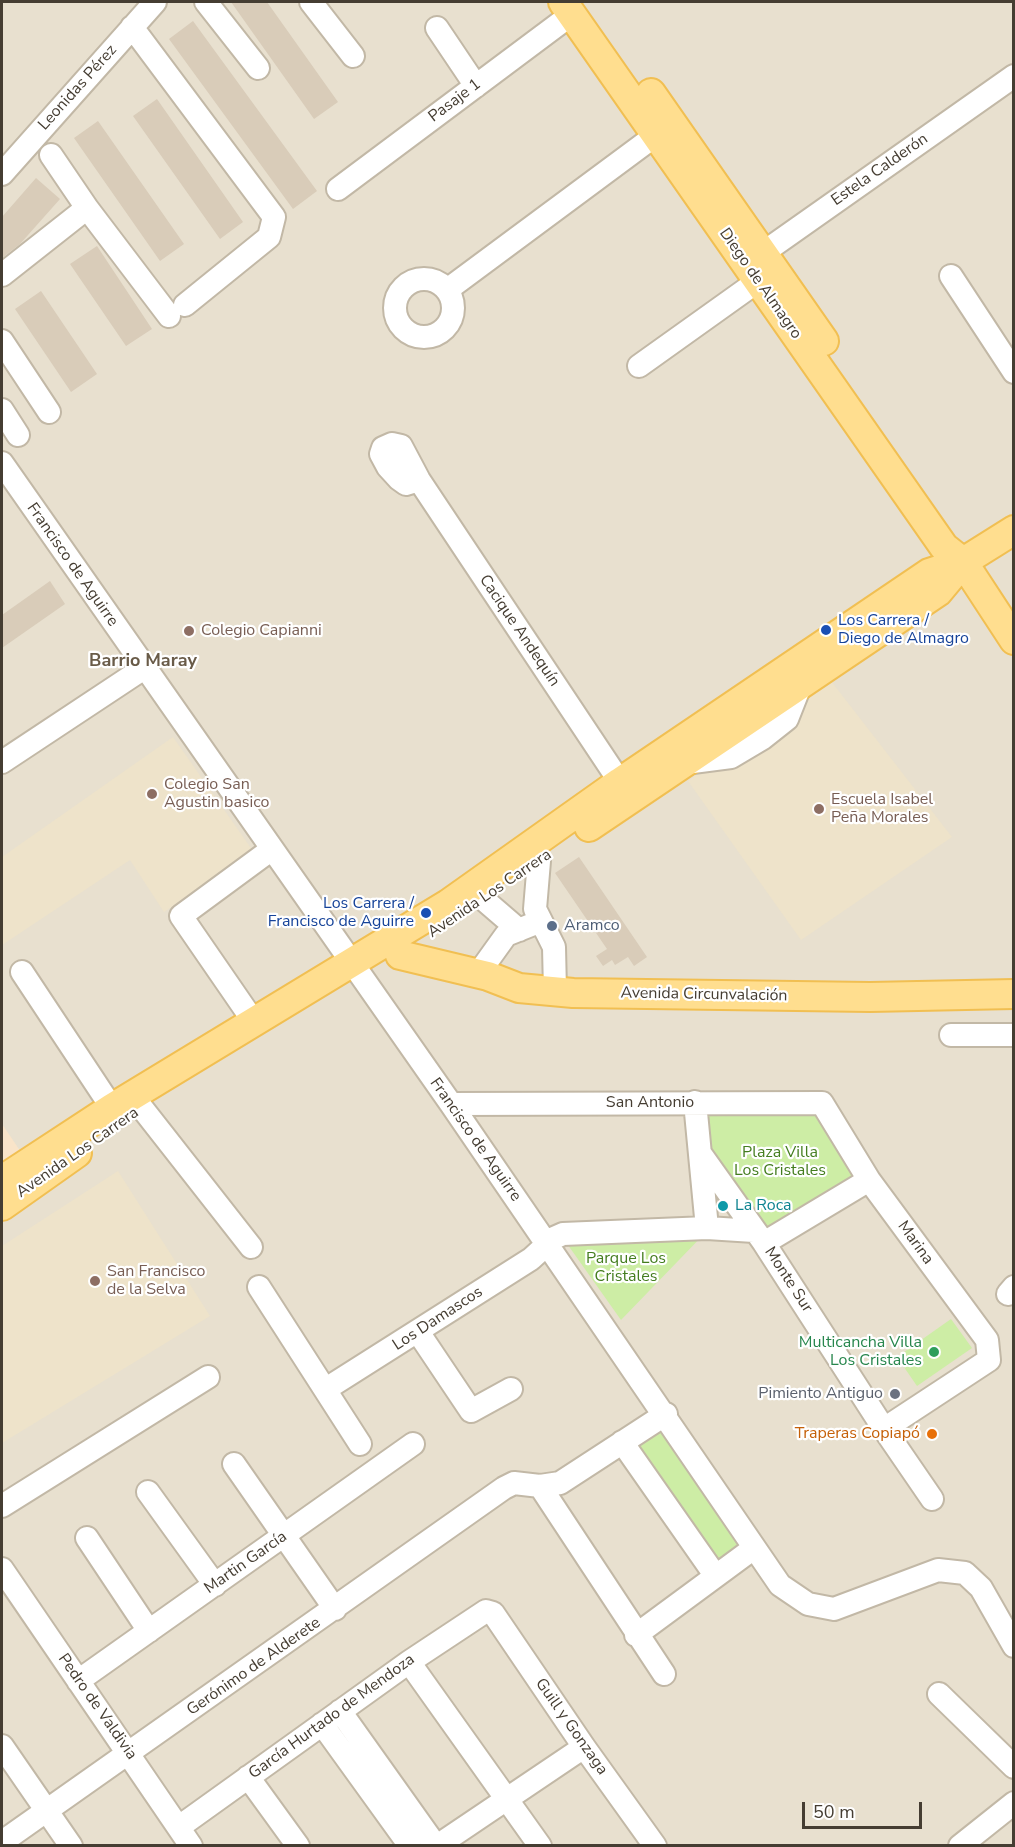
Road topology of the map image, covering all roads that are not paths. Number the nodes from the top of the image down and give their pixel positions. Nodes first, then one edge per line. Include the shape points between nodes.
1 (155, 2) edge
2 (206, 2) edge
3 (311, 2) edge
4 (574, 6) edge
5 (132, 27) junction
6 (437, 28) dead end
7 (353, 56) dead end
8 (258, 68) dead end
9 (1014, 76) edge
10 (476, 86) junction
11 (656, 135) junction
12 (51, 155) dead end
13 (4, 164) edge
14 (338, 189) dead end
15 (87, 208) junction
16 (756, 266) junction
17 (2, 275) edge
18 (951, 276) dead end
19 (447, 290) dead end
20 (2, 341) edge
21 (639, 366) dead end
22 (1014, 372) edge
23 (2, 410) edge
24 (49, 412) dead end
25 (18, 435) dead end
26 (2, 463) edge
27 (419, 480) dead end
28 (10, 491) edge
29 (1014, 530) edge
30 (963, 562) junction
31 (1014, 640) edge
32 (144, 668) junction
33 (2, 762) edge
34 (620, 782) junction
35 (272, 849) junction
36 (539, 861) junction
37 (483, 899) junction
38 (541, 921) junction
39 (519, 930) junction
40 (400, 955) junction
41 (356, 970) junction
42 (22, 972) dead end
43 (478, 974) junction
44 (555, 991) junction
45 (1014, 994) edge
46 (254, 1022) junction
47 (951, 1035) dead end
48 (1014, 1035) edge
49 (696, 1102) junction
50 (451, 1104) junction
51 (112, 1108) junction
52 (142, 1108) junction
53 (837, 1126) joint
54 (700, 1153) junction
55 (2, 1180) edge
56 (869, 1180) junction
57 (2, 1206) edge
58 (707, 1227) junction
59 (759, 1237) junction
60 (547, 1245) junction
61 (251, 1247) dead end
62 (259, 1287) dead end
63 (418, 1332) junction
64 (208, 1377) dead end
65 (326, 1389) junction
66 (511, 1389) dead end
67 (666, 1414) junction
68 (884, 1429) junction
69 (622, 1442) junction
70 (360, 1444) dead end
71 (413, 1444) dead end
72 (234, 1464) dead end
73 (540, 1486) junction
74 (148, 1492) dead end
75 (932, 1498) dead end
76 (2, 1506) edge
77 (284, 1536) junction
78 (87, 1538) dead end
79 (754, 1548) junction
80 (2, 1569) edge
81 (715, 1575) junction
82 (215, 1585) junction
83 (336, 1609) junction
84 (486, 1611) joint
85 (149, 1631) junction
86 (636, 1635) junction
87 (1014, 1646) edge
88 (409, 1662) junction
89 (664, 1674) dead end
90 (78, 1681) junction
91 (939, 1694) dead end
92 (331, 1718) junction
93 (2, 1746) edge
94 (584, 1747) junction
95 (129, 1754) junction
96 (1012, 1762) edge
97 (248, 1777) junction
98 (508, 1800) junction
99 (1014, 1803) edge
100 (47, 1811) junction
101 (179, 1827) junction
102 (2, 1842) edge
103 (71, 1845) edge
104 (191, 1845) edge
105 (298, 1845) edge
106 (410, 1845) edge
107 (436, 1845) edge
108 (540, 1845) edge
109 (655, 1845) edge
110 (960, 1845) edge

1 - 5 street, Leonidas Pérez
2 - 8 street
3 - 7 street
4 - 10 street, Pasaje 1
4 - 11 main road, Diego de Almagro
4 - 16 main road, Diego de Almagro
5 - 13 street, Leonidas Pérez
5 - 15 street via 274,217 269,237 177,310
6 - 10 street
9 - 16 street, Estela Calderón
10 - 14 street, Pasaje 1
11 - 16 main road, Diego de Almagro
11 - 19 street
12 - 15 street
15 - 17 street
16 - 21 street, Estela Calderón
16 - 30 main road, Diego de Almagro via 958,537
18 - 22 street
20 - 24 street
23 - 25 street
26 - 28 street, Francisco de Aguirre
27 - 34 street, Cacique Andequín
28 - 32 street, Francisco de Aguirre
29 - 30 main road, Avenida Los Carrera
30 - 31 main road, Diego de Almagro
30 - 34 main road, Avenida Los Carrera via 929,573
30 - 36 main road, Avenida Los Carrera via 938,592
32 - 33 street
32 - 35 street, Francisco de Aguirre
34 - 41 main road, Avenida Los Carrera
35 - 41 street, Francisco de Aguirre
35 - 46 street via 181,916
36 - 37 main road, Avenida Los Carrera
36 - 38 street via 535,909
37 - 39 street
37 - 40 main road, Avenida Los Carrera
38 - 39 street
38 - 44 street via 554,947
39 - 43 street via 506,935
40 - 41 main road, Avenida Los Carrera
40 - 43 main road, Avenida Circunvalación
41 - 46 main road, Avenida Los Carrera
41 - 50 street, Francisco de Aguirre
41 - 52 main road, Avenida Los Carrera
42 - 51 street
43 - 44 main road, Avenida Circunvalación via 519,988
44 - 45 main road, Avenida Circunvalación via 870,997
46 - 51 main road, Avenida Los Carrera
47 - 48 street
49 - 50 street, San Antonio
49 - 53 street, San Antonio via 822,1103
49 - 54 street
50 - 60 street, Francisco de Aguirre
51 - 55 main road, Avenida Los Carrera
52 - 57 main road, Avenida Los Carrera
52 - 61 street
53 - 56 street, Marina
54 - 58 street
54 - 59 street, Monte Sur
56 - 59 street
56 - 68 street, Marina via 987,1340 989,1360
58 - 59 street, Los Damascos
58 - 60 street, Los Damascos via 563,1234
59 - 68 street, Monte Sur
60 - 63 street, Los Damascos
60 - 67 street, Francisco de Aguirre
62 - 65 street
63 - 65 street, Los Damascos
63 - 66 street via 471,1411
64 - 76 street
65 - 70 street
67 - 69 street
67 - 79 street, Francisco de Aguirre
68 - 75 street, Monte Sur
69 - 73 street via 570,1478
69 - 81 street
71 - 77 street, Martin García
72 - 77 street
73 - 83 street, Gerónimo de Alderete via 514,1483 504,1488
73 - 86 street
74 - 82 street
77 - 82 street, Martin García
77 - 83 street
78 - 85 street
79 - 81 street
79 - 87 street, Francisco de Aguirre via 780,1585 808,1604 834,1608 938,1570 965,1573 981,1588
80 - 90 street, Pedro de Valdivia
81 - 86 street
82 - 85 street, Martin García
83 - 95 street, Gerónimo de Alderete
84 - 88 street, García Hurtado de Mendoza
84 - 94 street, Guill y Gonzaga via 493,1613
85 - 90 street, Martin García
86 - 89 street
88 - 92 street, García Hurtado de Mendoza
88 - 98 street
90 - 95 street, Pedro de Valdivia
91 - 96 street
92 - 97 street, García Hurtado de Mendoza
92 - 106 street
92 - 107 street
93 - 100 street
94 - 98 street
94 - 109 street, Guill y Gonzaga
95 - 100 street, Gerónimo de Alderete
95 - 101 street, Pedro de Valdivia
97 - 101 street, García Hurtado de Mendoza
97 - 105 street
98 - 107 street
98 - 108 street
99 - 110 street
100 - 102 street, Gerónimo de Alderete
100 - 103 street
101 - 104 street, Pedro de Valdivia

